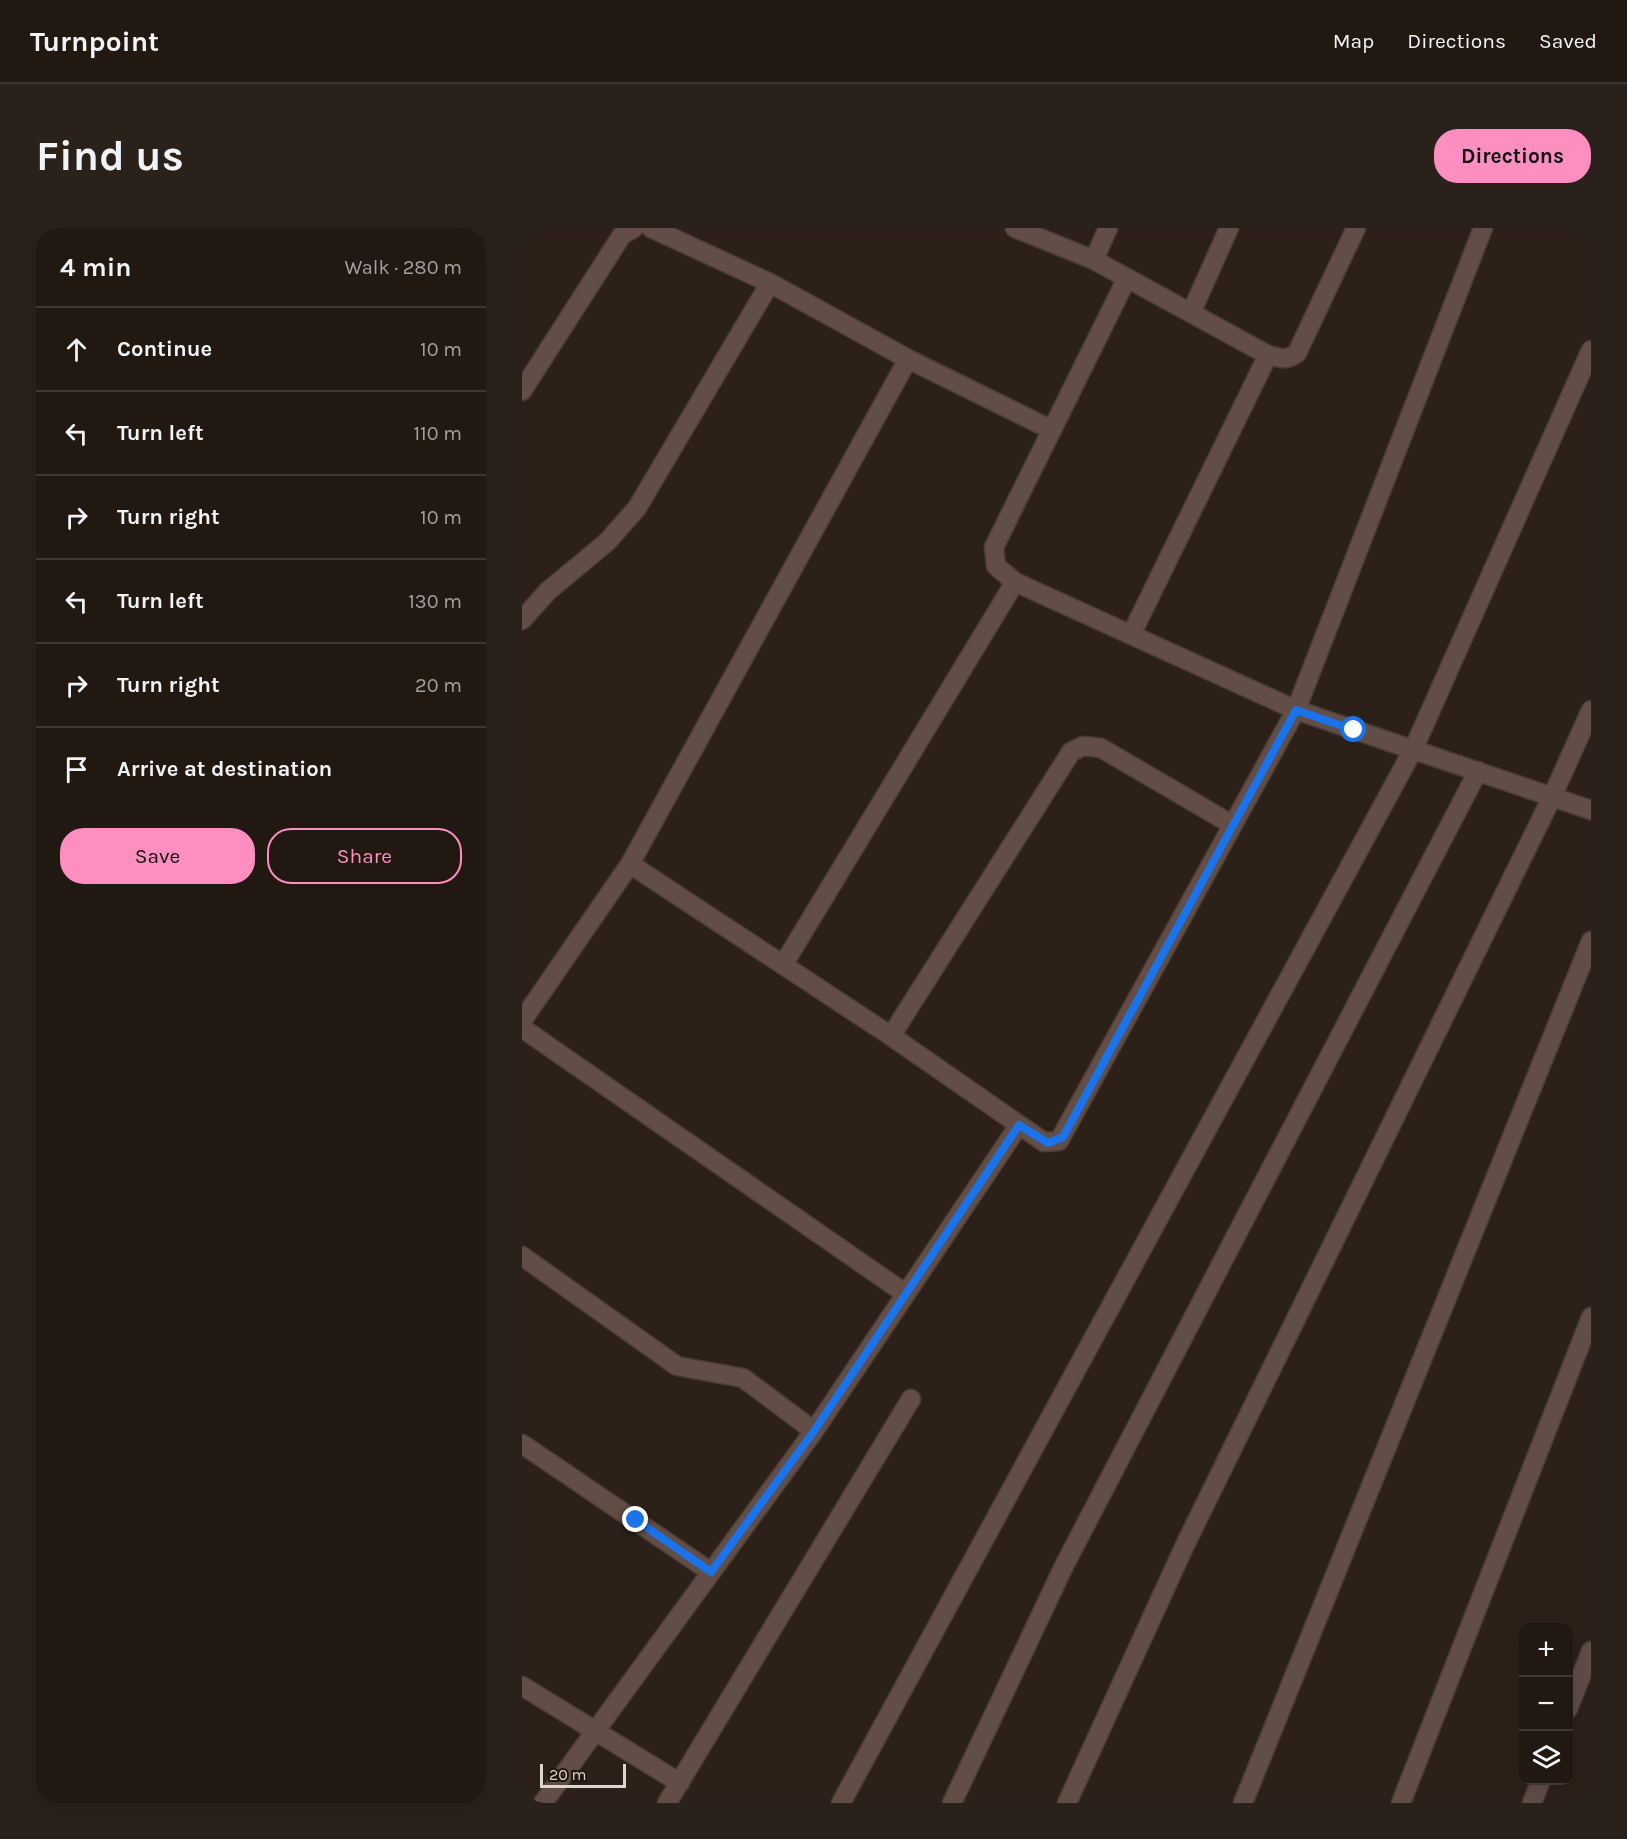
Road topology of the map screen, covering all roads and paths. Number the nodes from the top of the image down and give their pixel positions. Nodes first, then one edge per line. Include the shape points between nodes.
1 (634, 228) edge
2 (651, 228) edge
3 (1015, 228) edge
4 (1108, 228) edge
5 (1228, 228) edge
6 (1356, 228) edge
7 (1483, 228) edge
8 (1094, 260) junction
9 (1126, 278) junction
10 (770, 283) junction
11 (1191, 313) junction
12 (1591, 350) edge
13 (1268, 355) junction
14 (908, 359) junction
15 (522, 391) edge
16 (1052, 430) junction
17 (1015, 582) junction
18 (522, 620) edge
19 (1131, 635) junction
20 (1296, 710) junction
21 (1591, 710) edge
22 (1413, 750) junction
23 (1478, 771) junction
24 (1552, 797) junction
25 (1591, 810) edge
26 (1232, 824) junction
27 (630, 864) junction
28 (1591, 941) edge
29 (783, 965) junction
30 (522, 1021) edge
31 (522, 1028) edge
32 (891, 1036) junction
33 (1019, 1125) junction
34 (522, 1256) edge
35 (906, 1294) junction
36 (1591, 1317) edge
37 (911, 1399) dead end
38 (814, 1431) junction
39 (522, 1444) edge
40 (711, 1572) junction
41 (1591, 1652) edge
42 (522, 1686) edge
43 (1573, 1699) edge
44 (594, 1733) junction
45 (680, 1783) junction
46 (1539, 1785) edge
47 (543, 1803) edge
48 (667, 1803) edge
49 (841, 1803) edge
50 (952, 1803) edge
51 (1066, 1803) edge
52 (1243, 1803) edge
53 (1401, 1803) edge
54 (1532, 1803) edge

1 - 15 street via 622,235
2 - 10 street
3 - 8 street
4 - 8 street
5 - 11 street
6 - 13 street via 1297,353 1283,359
7 - 20 street
8 - 9 street
9 - 11 street
9 - 16 street
10 - 14 street
10 - 18 street via 637,508 607,542 548,591
11 - 13 street
12 - 22 street
13 - 19 street
14 - 16 street
14 - 27 street
16 - 17 street via 994,547 996,566
17 - 19 street
17 - 29 street
19 - 20 street
20 - 22 street
20 - 26 street
21 - 24 street
22 - 23 street
22 - 49 street
23 - 24 street
23 - 50 street via 1064,1566
24 - 25 street
24 - 51 street via 1185,1545
26 - 32 street via 1101,748 1083,746 1071,752
26 - 33 street via 1063,1137 1048,1143
27 - 29 street
27 - 30 street
28 - 52 street
29 - 32 street
31 - 35 street
32 - 33 street
33 - 35 street
34 - 38 street via 677,1366 743,1378
35 - 38 street
36 - 53 street
37 - 45 street
38 - 40 street
39 - 40 street
40 - 44 street
41 - 43 street
42 - 44 street
44 - 45 street
44 - 47 street
45 - 48 street
46 - 54 street

